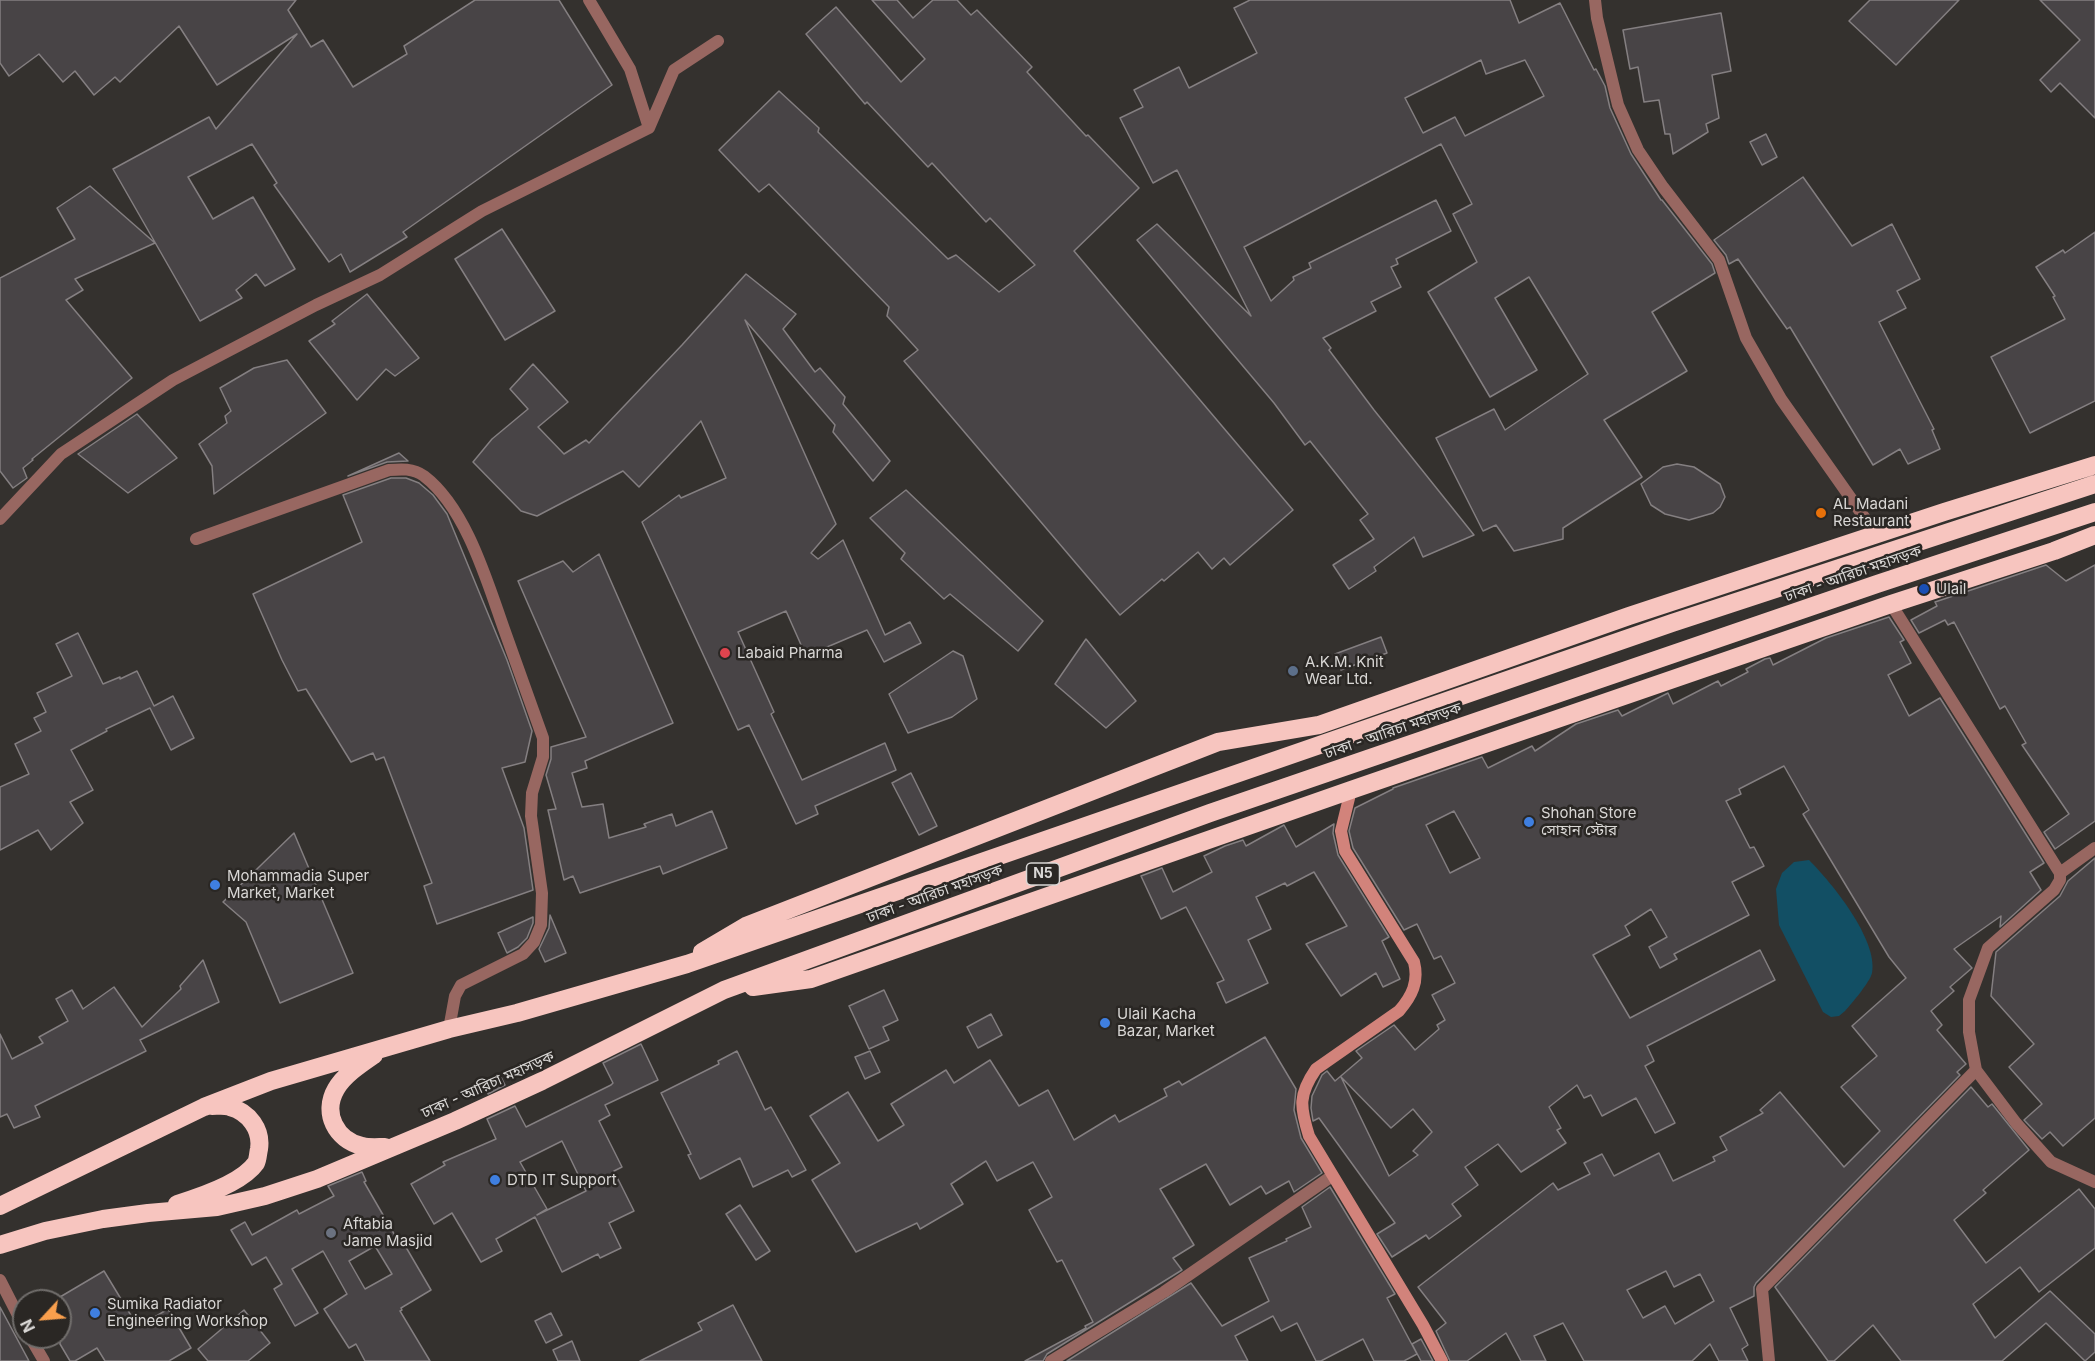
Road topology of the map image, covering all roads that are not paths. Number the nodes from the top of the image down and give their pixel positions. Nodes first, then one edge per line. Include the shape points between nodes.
1 (589, 0) edge
2 (1595, 0) edge
3 (718, 41) dead end
4 (649, 128) junction
5 (2095, 465) edge
6 (2095, 484) edge
7 (2095, 512) edge
8 (0, 519) edge
9 (1876, 534) junction
10 (2095, 535) edge
11 (196, 539) dead end
12 (1891, 604) junction
13 (1351, 790) junction
14 (2095, 848) edge
15 (2060, 873) junction
16 (687, 964) junction
17 (724, 990) junction
18 (449, 1029) junction
19 (384, 1048) junction
20 (1976, 1070) junction
21 (204, 1107) junction
22 (393, 1147) junction
23 (1332, 1176) junction
24 (2095, 1182) edge
25 (0, 1206) edge
26 (148, 1213) junction
27 (0, 1245) edge
28 (0, 1280) edge
29 (12, 1304) edge
30 (1051, 1361) edge
31 (1442, 1361) edge
32 (1769, 1361) edge

1 - 4 street via 630,69
2 - 9 street via 1618,105 1638,150 1719,260 1746,338 1781,399
3 - 4 street via 674,70
4 - 8 street via 483,211 380,275 173,380 61,454
5 - 9 highway
6 - 16 highway, ঢাকা - আরিচা মহাসড়ক / N5 via 1672,623
7 - 17 highway, ঢাকা - আরিচা মহাসড়ক / N5 via 1210,813
9 - 16 highway via 1319,725 1218,742 746,926
10 - 12 highway
11 - 18 street via 388,470 405,468 422,474 437,487 473,547 543,738 531,816 542,893 541,925 534,942 523,954 461,986 455,996
12 - 13 highway
12 - 15 street
13 - 17 highway via 811,979
13 - 23 street via 1341,831 1345,851 1417,972 1412,994 1399,1011 1316,1069 1308,1080 1301,1110 1309,1136
14 - 15 street
15 - 20 street via 2054,890 1988,948 1969,1000 1969,1032
16 - 18 highway, ঢাকা - আরিচা মহাসড়ক / N5
17 - 22 highway, ঢাকা - আরিচা মহাসড়ক / N5 via 542,1081
18 - 19 highway, ঢাকা - আরিচা মহাসড়ক / N5
19 - 21 highway, ঢাকা - আরিচা মহাসড়ক / N5 via 271,1081
19 - 22 highway via 350,1072 336,1088 329,1106 333,1124 343,1138 362,1147
20 - 24 street via 2016,1124 2051,1162
20 - 32 street via 1762,1289
21 - 25 highway, ঢাকা - আরিচা মহাসড়ক / N5
21 - 26 highway via 228,1106 242,1111 256,1125 260,1143 257,1162 240,1177 215,1190
22 - 26 highway, ঢাকা - আরিচা মহাসড়ক / N5 via 265,1196 217,1207
23 - 30 street via 1164,1292
23 - 31 street
26 - 27 highway, ঢাকা - আরিচা মহাসড়ক / N5 via 45,1231
28 - 29 street

